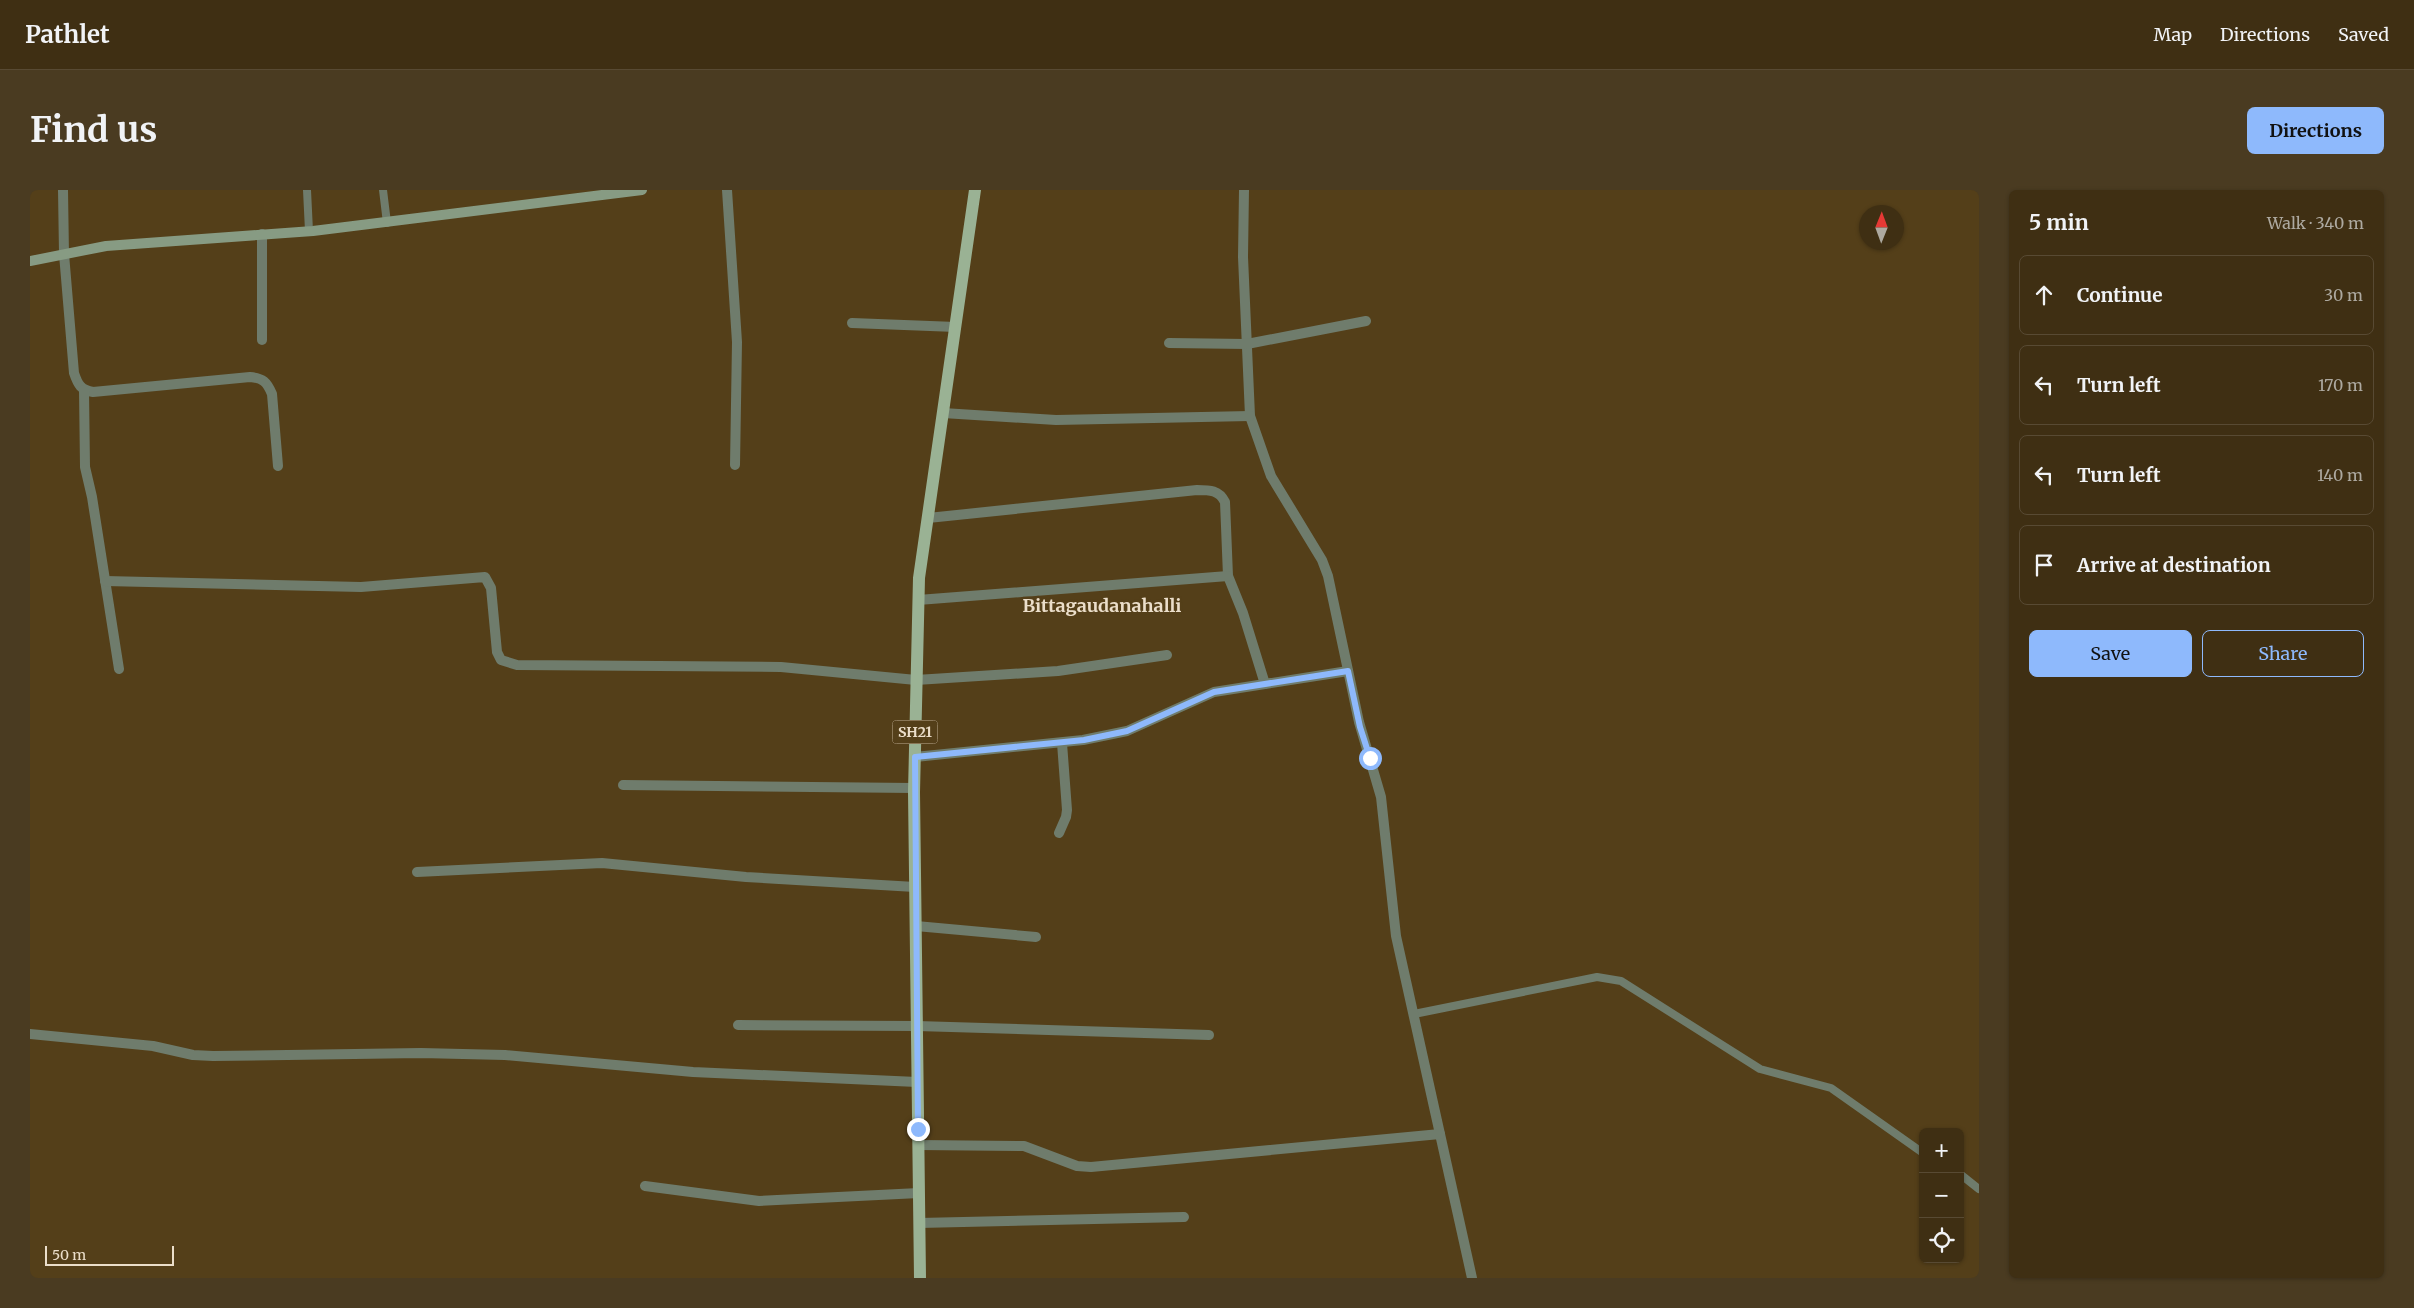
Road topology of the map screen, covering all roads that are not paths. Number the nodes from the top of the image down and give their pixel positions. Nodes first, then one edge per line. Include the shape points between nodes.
1 (63, 190) edge
2 (307, 190) edge
3 (384, 190) edge
4 (642, 190) edge
5 (727, 190) edge
6 (975, 190) edge
7 (1244, 190) edge
8 (387, 223) junction
9 (309, 231) junction
10 (262, 234) junction
11 (64, 254) junction
12 (30, 261) edge
13 (1366, 321) dead end
14 (852, 323) dead end
15 (956, 327) junction
16 (262, 340) dead end
17 (1169, 343) dead end
18 (1247, 344) junction
19 (84, 390) junction
20 (943, 414) junction
21 (1250, 416) junction
22 (735, 465) dead end
23 (278, 466) dead end
24 (928, 518) junction
25 (1228, 576) junction
26 (105, 581) junction
27 (918, 600) junction
28 (1167, 655) dead end
29 (119, 669) dead end
30 (1348, 671) junction
31 (916, 680) junction
32 (1265, 684) junction
33 (1062, 742) junction
34 (915, 757) junction
35 (623, 785) dead end
36 (914, 788) junction
37 (1059, 833) dead end
38 (417, 872) dead end
39 (915, 887) junction
40 (916, 926) junction
41 (1036, 937) dead end
42 (1414, 1014) junction
43 (738, 1025) dead end
44 (917, 1026) junction
45 (30, 1034) edge
46 (1209, 1035) dead end
47 (917, 1082) junction
48 (1440, 1134) junction
49 (918, 1145) junction
50 (1919, 1150) edge
51 (1964, 1177) edge
52 (645, 1186) dead end
53 (1979, 1189) edge
54 (919, 1193) junction
55 (1184, 1218) dead end
56 (919, 1223) junction
57 (920, 1278) edge
58 (1472, 1278) edge

1 - 11 street
2 - 9 lane
3 - 8 lane
4 - 8 street
5 - 22 street via 737,342
6 - 15 main road, SH21
7 - 18 street
8 - 9 street
9 - 10 street
10 - 11 street via 106,246
10 - 16 street
11 - 12 street
11 - 19 street via 74,373
13 - 18 street
14 - 15 street
15 - 20 main road, SH21
17 - 18 street
18 - 21 street
19 - 23 street via 93,392 261,378 272,394
19 - 26 street via 85,467
20 - 21 street via 1056,420
20 - 24 main road, SH21
21 - 30 street via 1271,476 1326,567
24 - 25 street via 1213,490 1225,502
24 - 27 main road, SH21
25 - 27 street
25 - 32 street
26 - 29 street
26 - 31 street via 361,587 485,577 491,588 497,652 507,663 781,667
27 - 31 main road, SH21
28 - 31 street via 1058,672
30 - 32 street
30 - 42 street via 1360,727 1381,797 1395,927
31 - 34 main road, SH21
32 - 33 street via 1203,696 1127,731
33 - 34 street
33 - 37 street via 1067,810
34 - 36 main road, SH21
35 - 36 street
36 - 39 main road, SH21
38 - 39 street via 602,863 746,877
39 - 40 main road, SH21
40 - 41 street
40 - 44 main road, SH21
42 - 48 street
42 - 50 lane via 1597,977 1615,980 1760,1069 1831,1088
43 - 44 street
44 - 46 street
44 - 47 main road, SH21
45 - 47 street via 153,1046 193,1055 505,1055 703,1072
47 - 49 main road, SH21
48 - 49 street via 1092,1167 1077,1166 1024,1146
48 - 58 street
49 - 54 main road, SH21
51 - 53 lane
52 - 54 street via 759,1201
54 - 56 main road, SH21
55 - 56 street
56 - 57 main road, SH21

